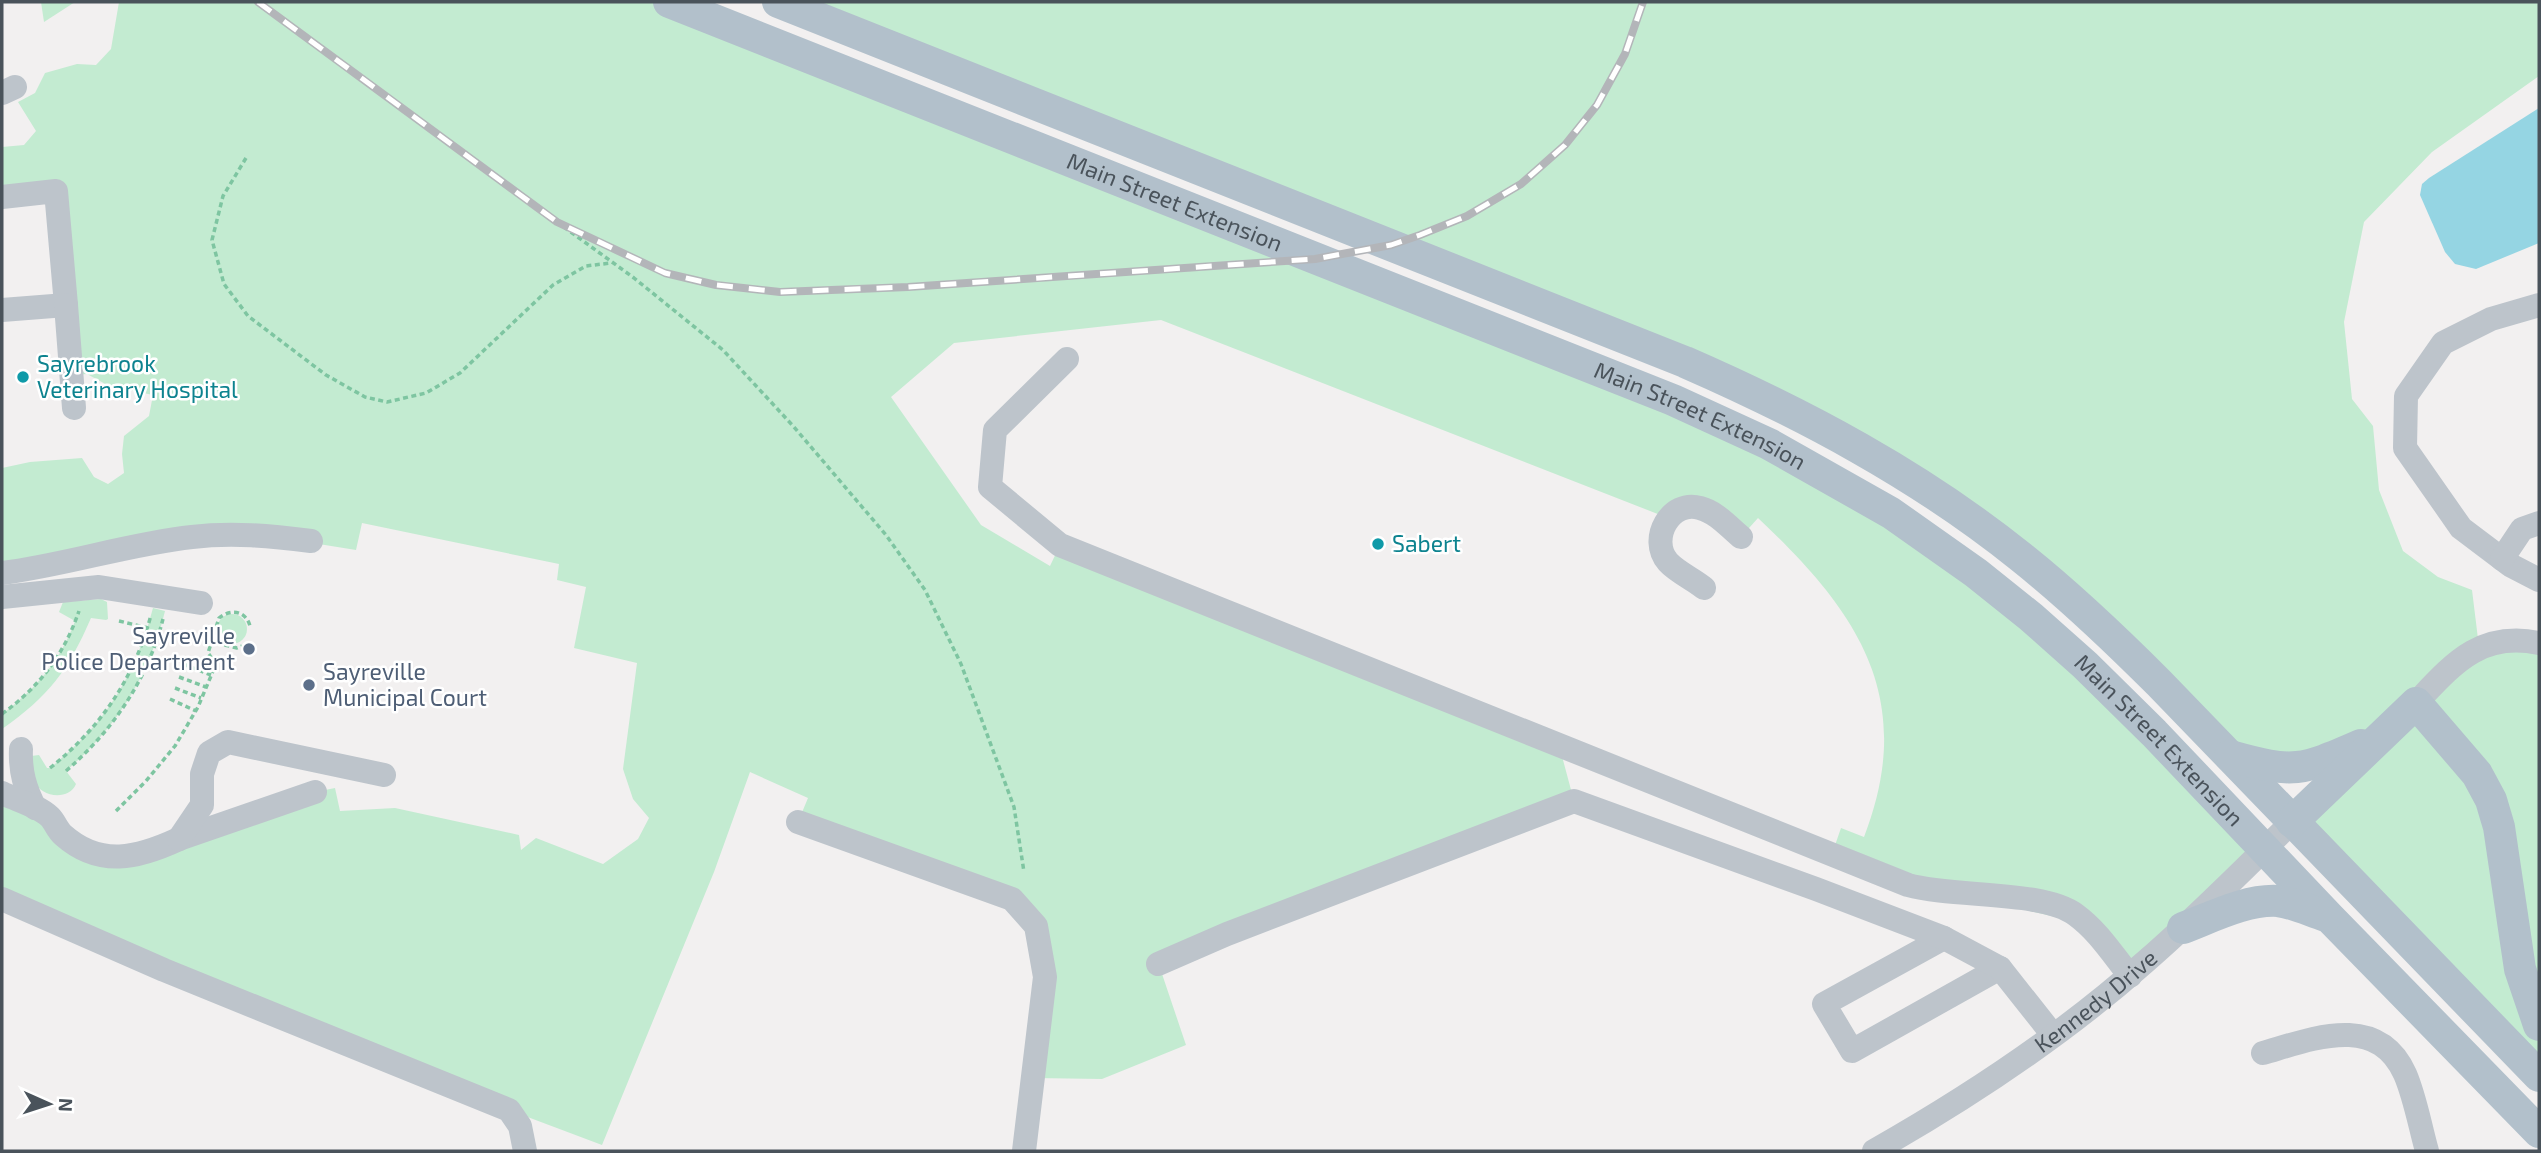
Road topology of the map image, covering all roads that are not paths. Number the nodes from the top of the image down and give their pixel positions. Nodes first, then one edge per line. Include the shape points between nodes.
1 (668, 2) edge
2 (778, 2) edge
3 (2, 197) edge
4 (66, 305) junction
5 (2539, 305) edge
6 (2, 310) edge
7 (1067, 359) dead end
8 (74, 408) dead end
9 (2539, 523) edge
10 (1741, 537) dead end
11 (311, 541) dead end
12 (73, 559) junction
13 (2502, 559) junction
14 (2, 572) edge
15 (2539, 580) edge
16 (1704, 588) dead end
17 (2, 597) edge
18 (83, 598) junction
19 (201, 603) dead end
20 (2539, 643) edge
21 (2416, 703) junction
22 (2379, 738) junction
23 (22, 749) dead end
24 (2229, 755) junction
25 (384, 775) dead end
26 (315, 792) dead end
27 (2, 793) edge
28 (202, 806) junction
29 (42, 812) junction
30 (226, 822) junction
31 (798, 822) dead end
32 (2292, 822) junction
33 (179, 839) junction
34 (2265, 849) junction
35 (2, 899) edge
36 (2330, 918) junction
37 (2183, 928) junction
38 (1944, 939) junction
39 (1158, 964) dead end
40 (2000, 968) junction
41 (2130, 976) junction
42 (2539, 1025) edge
43 (2053, 1035) junction
44 (2263, 1053) dead end
45 (2539, 1076) edge
46 (2539, 1132) edge
47 (525, 1151) edge
48 (1024, 1151) edge
49 (1874, 1151) edge
50 (2427, 1151) edge

1 - 34 main road, Main Street Extension via 1652,391 1800,460 1920,533 2031,617 2126,705
2 - 24 main road, Main Street Extension via 1685,362 1815,423 1935,495 2021,556 2130,655
3 - 4 street via 56,191
4 - 6 street
4 - 8 street
5 - 13 street via 2491,319 2443,343 2406,396 2405,448 2461,528
7 - 41 street via 995,429 990,487 1060,545 1908,885 2053,903 2086,924
9 - 13 street via 2522,530
10 - 16 street via 1701,508 1684,507 1668,518 1661,533 1662,552 1667,561
11 - 12 street via 269,536 193,537
12 - 14 street
12 - 18 street
13 - 15 street
17 - 18 street via 49,593
18 - 19 street via 122,590
20 - 21 street via 2512,640 2479,648 2448,669
21 - 22 main road
21 - 42 main road via 2477,774 2491,800 2520,969
22 - 24 main road via 2295,769
22 - 32 main road
23 - 29 street via 20,770
24 - 32 main road, Main Street Extension
25 - 28 street via 228,742 209,753 202,774
26 - 30 street
27 - 29 street
28 - 30 street
28 - 33 street
29 - 33 street via 61,834 89,853 110,858 132,856
30 - 33 street
31 - 48 street via 1012,900 1036,926 1045,977
32 - 34 street, Kennedy Drive
32 - 45 main road, Main Street Extension
34 - 36 main road, Main Street Extension
34 - 37 street, Kennedy Drive
35 - 47 street via 509,1110 520,1126
36 - 37 main road via 2286,902 2269,901
36 - 46 main road, Main Street Extension
37 - 41 street, Kennedy Drive
38 - 39 street via 1574,801
38 - 40 street
38 - 40 street via 1824,1004 1852,1051
40 - 43 street
41 - 43 street, Kennedy Drive
43 - 49 street, Kennedy Drive via 1960,1100
44 - 50 street via 2320,1037 2357,1034 2372,1038 2391,1050 2405,1074

